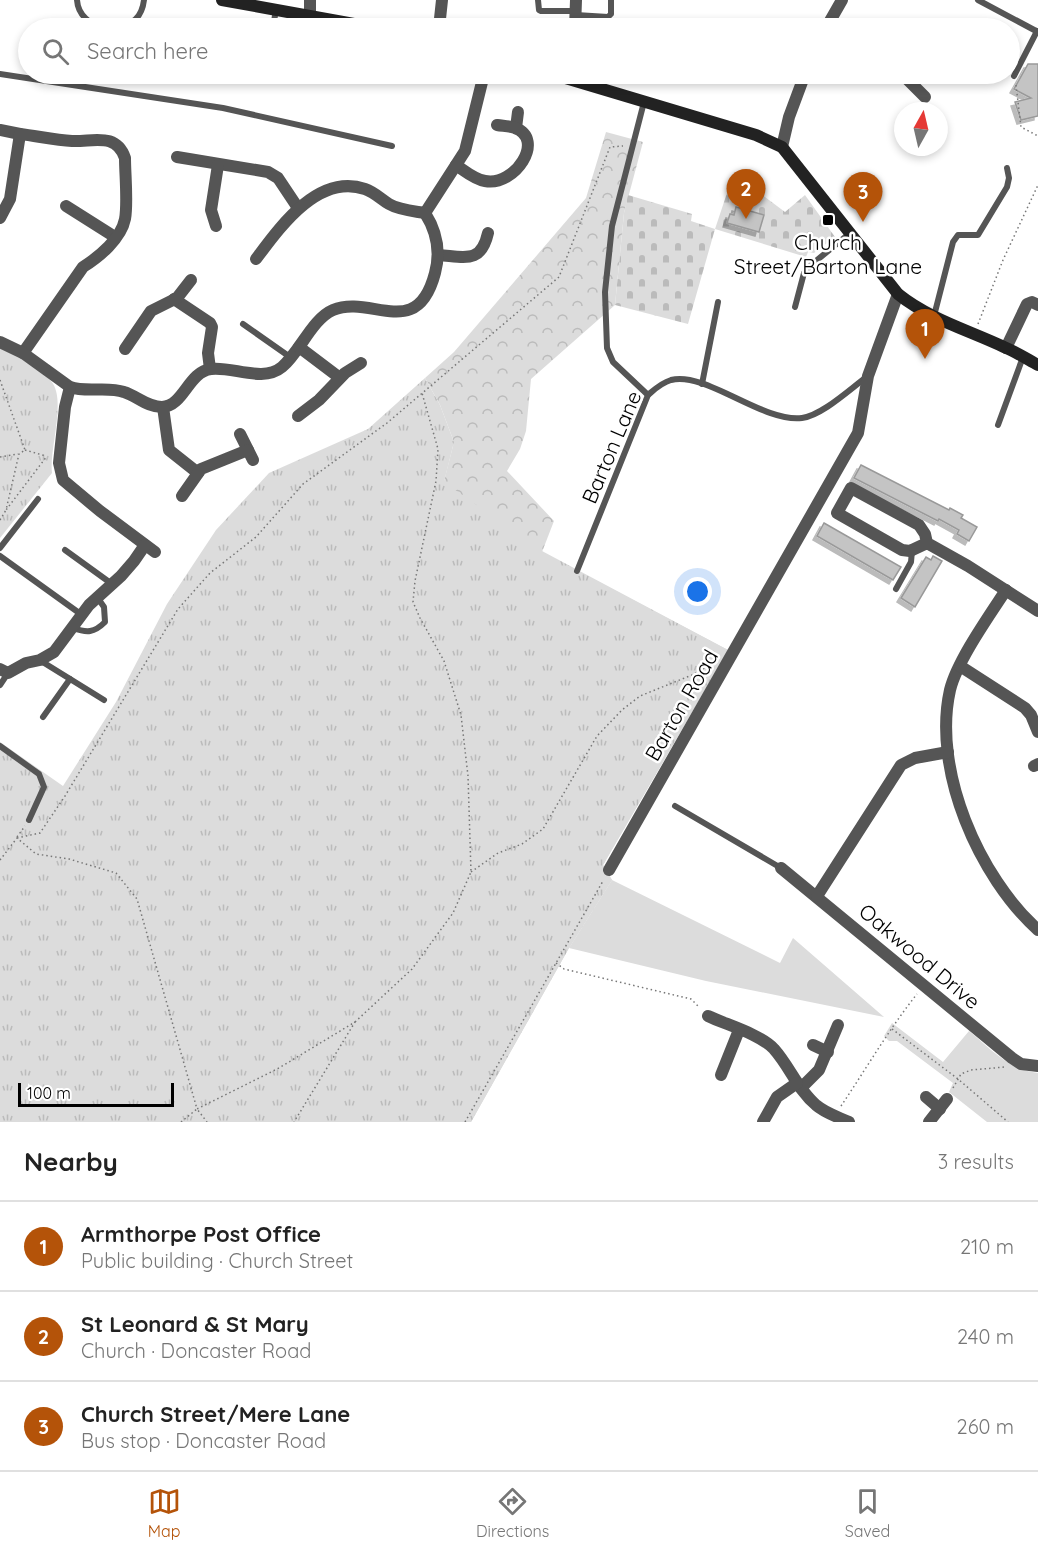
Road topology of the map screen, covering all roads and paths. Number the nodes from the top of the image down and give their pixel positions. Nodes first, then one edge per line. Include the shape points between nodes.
1 (77, 0) edge
2 (144, 0) edge
3 (222, 0) edge
4 (310, 0) edge
5 (442, 0) edge
6 (538, 0) edge
7 (611, 0) edge
8 (842, 0) edge
9 (978, 0) edge
10 (276, 9) junction
11 (576, 9) edge
12 (310, 16) junction
13 (86, 18) edge
14 (138, 18) edge
15 (275, 18) edge
16 (315, 18) edge
17 (440, 18) edge
18 (832, 18) edge
19 (1012, 18) edge
20 (1020, 22) edge
21 (1038, 32) edge
22 (1020, 65) edge
23 (0, 74) edge
24 (18, 77) edge
25 (66, 84) edge
26 (482, 84) edge
27 (592, 84) edge
28 (801, 84) edge
29 (912, 84) edge
30 (1015, 84) edge
31 (925, 97) dead end
32 (644, 101) junction
33 (518, 112) dead end
34 (497, 125) dead end
35 (516, 128) junction
36 (0, 130) edge
37 (20, 134) junction
38 (1038, 136) edge
39 (633, 145) junction
40 (392, 146) dead end
41 (782, 147) junction
42 (177, 157) dead end
43 (218, 165) junction
44 (456, 165) junction
45 (1007, 168) dead end
46 (1038, 184) edge
47 (66, 206) dead end
48 (298, 208) junction
49 (425, 213) junction
50 (0, 218) edge
51 (216, 226) dead end
52 (488, 233) dead end
53 (850, 233) junction
54 (115, 237) junction
55 (439, 255) junction
56 (256, 260) dead end
57 (191, 280) dead end
58 (898, 294) junction
59 (174, 299) junction
60 (718, 302) dead end
61 (1038, 305) edge
62 (795, 307) dead end
63 (933, 317) junction
64 (243, 324) dead end
65 (974, 334) junction
66 (0, 342) edge
67 (299, 347) junction
68 (1006, 348) junction
69 (125, 349) dead end
70 (23, 353) junction
71 (290, 357) junction
72 (1023, 357) junction
73 (361, 363) dead end
74 (1038, 365) edge
75 (210, 369) junction
76 (868, 376) junction
77 (340, 378) junction
78 (0, 380) edge
79 (702, 384) junction
80 (70, 387) junction
81 (422, 392) junction
82 (648, 395) junction
83 (163, 407) junction
84 (298, 416) dead end
85 (998, 425) dead end
86 (240, 434) dead end
87 (25, 450) junction
88 (19, 454) junction
89 (54, 456) junction
90 (0, 457) edge
91 (198, 473) junction
92 (182, 496) dead end
93 (38, 499) dead end
94 (6, 510) junction
95 (0, 520) edge
96 (927, 543) junction
97 (0, 548) edge
98 (65, 549) dead end
99 (913, 550) junction
100 (0, 556) edge
101 (577, 571) dead end
102 (112, 584) junction
103 (896, 589) dead end
104 (1006, 590) junction
105 (97, 597) junction
106 (1038, 611) edge
107 (82, 615) junction
108 (73, 628) junction
109 (731, 658) junction
110 (40, 660) junction
111 (960, 666) junction
112 (4, 671) edge
113 (70, 679) junction
114 (0, 685) edge
115 (104, 700) dead end
116 (43, 717) dead end
117 (1038, 732) edge
118 (0, 746) edge
119 (948, 752) junction
120 (675, 806) dead end
121 (29, 820) joint
122 (17, 838) junction
123 (0, 861) edge
124 (781, 868) joint
125 (609, 870) joint
126 (471, 872) junction
127 (818, 896) junction
128 (1038, 930) edge
129 (556, 963) junction
130 (924, 985) junction
131 (708, 1016) joint
132 (355, 1022) junction
133 (838, 1025) dead end
134 (891, 1029) junction
135 (739, 1030) junction
136 (813, 1045) dead end
137 (828, 1052) junction
138 (1021, 1064) junction
139 (1038, 1066) edge
140 (721, 1075) dead end
141 (957, 1079) junction
142 (799, 1085) junction
143 (926, 1097) dead end
144 (943, 1104) junction
145 (197, 1109) junction
146 (834, 1116) junction
147 (182, 1122) edge
148 (207, 1122) edge
149 (294, 1122) edge
150 (465, 1122) edge
151 (763, 1122) edge
152 (849, 1122) edge
153 (929, 1122) edge
154 (1008, 1122) edge

1 - 13 lane
2 - 14 lane
3 - 10 street
4 - 12 street
5 - 17 street
6 - 11 lane via 541,11
7 - 11 lane via 608,17
8 - 18 street
9 - 19 lane
10 - 12 street
10 - 15 lane
12 - 16 street
20 - 21 lane
21 - 22 lane
23 - 24 lane
25 - 40 lane via 223,108
26 - 44 street via 470,136
27 - 32 street
28 - 41 street
29 - 31 street
30 - 38 path via 1021,127
32 - 39 lane
32 - 41 street via 756,135
33 - 35 street
34 - 35 street
35 - 44 street via 524,136 528,150 518,170 504,179 483,181
36 - 37 street
37 - 50 street via 10,199
37 - 54 street via 117,144 125,158 125,219
39 - 81 path via 610,147 559,277
39 - 82 lane via 612,226 605,292 607,348 613,362
41 - 53 street
42 - 43 street
43 - 48 street via 268,172 278,178
43 - 51 street via 211,210
44 - 49 street
45 - 63 lane via 1007,187 978,235 958,235 953,242
46 - 65 path
47 - 54 street
48 - 49 street via 326,190 347,186 367,189 391,206
48 - 56 street
49 - 55 street via 438,242
52 - 55 street via 477,255
53 - 58 street
53 - 62 lane via 804,273
54 - 70 street via 83,267
55 - 67 street via 426,295 414,307 401,312 358,307 335,309 324,315
57 - 59 street
58 - 63 street
58 - 76 street, Barton Road
59 - 69 street via 151,311
59 - 75 street via 210,323
60 - 79 lane
61 - 68 street via 1027,304
63 - 65 street
64 - 71 lane
65 - 68 street
66 - 70 street
67 - 71 street
67 - 77 street
68 - 72 street
70 - 80 street
71 - 75 street via 281,368 267,374
72 - 74 street
72 - 85 lane
73 - 77 street
75 - 83 street via 195,377 172,404
76 - 79 lane, Barton Lane via 817,413 801,418 775,414
76 - 109 street, Barton Road via 858,433
77 - 84 street
78 - 87 path
79 - 82 lane, Barton Lane via 688,379 672,380 659,384
80 - 83 street via 125,392 147,404
80 - 89 street
81 - 122 path via 387,423 303,484 256,537 210,573 178,609 40,833
81 - 126 path via 438,449 436,481 413,602 444,661 461,714 468,776
82 - 101 lane, Barton Lane
83 - 91 street via 169,450
86 - 91 street via 250,455
87 - 88 path
87 - 89 path
88 - 90 path
88 - 94 path
89 - 94 path
89 - 102 street via 67,485 150,548
91 - 92 street
93 - 97 lane
94 - 95 path
96 - 99 street
96 - 99 street via 919,525 851,488 837,513 902,550
96 - 104 street
98 - 102 lane
99 - 103 lane
100 - 107 lane
102 - 105 street
104 - 106 street
104 - 111 street
105 - 107 street
105 - 108 lane via 104,607 105,622 95,632
107 - 108 street
108 - 110 street via 54,652
109 - 125 street, Barton Road
109 - 126 path via 719,659 692,675 640,696 622,710 597,736 543,829
110 - 112 street
110 - 113 lane
111 - 117 street via 1025,708
111 - 119 street via 950,688 947,708
112 - 114 lane
113 - 115 lane
113 - 116 lane
118 - 121 lane via 39,774 44,787
119 - 127 street via 915,758 901,765
119 - 128 street via 961,811 986,865 1023,917
120 - 124 lane
121 - 122 path
122 - 123 path
122 - 145 path via 36,854 116,873 137,899
124 - 127 street, Oakwood Drive
125 - 129 path
126 - 132 path via 453,913 412,969
127 - 130 street, Oakwood Drive
129 - 131 path via 564,969 692,999
129 - 150 path
130 - 134 path
130 - 138 street, Oakwood Drive
131 - 135 street
132 - 145 path via 279,1068
132 - 149 path
133 - 137 street
134 - 141 path
134 - 146 path
135 - 140 street
135 - 142 street via 774,1049
136 - 137 street
137 - 142 street via 819,1070
138 - 139 street
138 - 141 path via 971,1070
141 - 144 path
141 - 154 path
142 - 146 street via 815,1105
142 - 151 street via 777,1097
143 - 144 street
144 - 153 street
145 - 147 path
145 - 148 path
146 - 152 street

